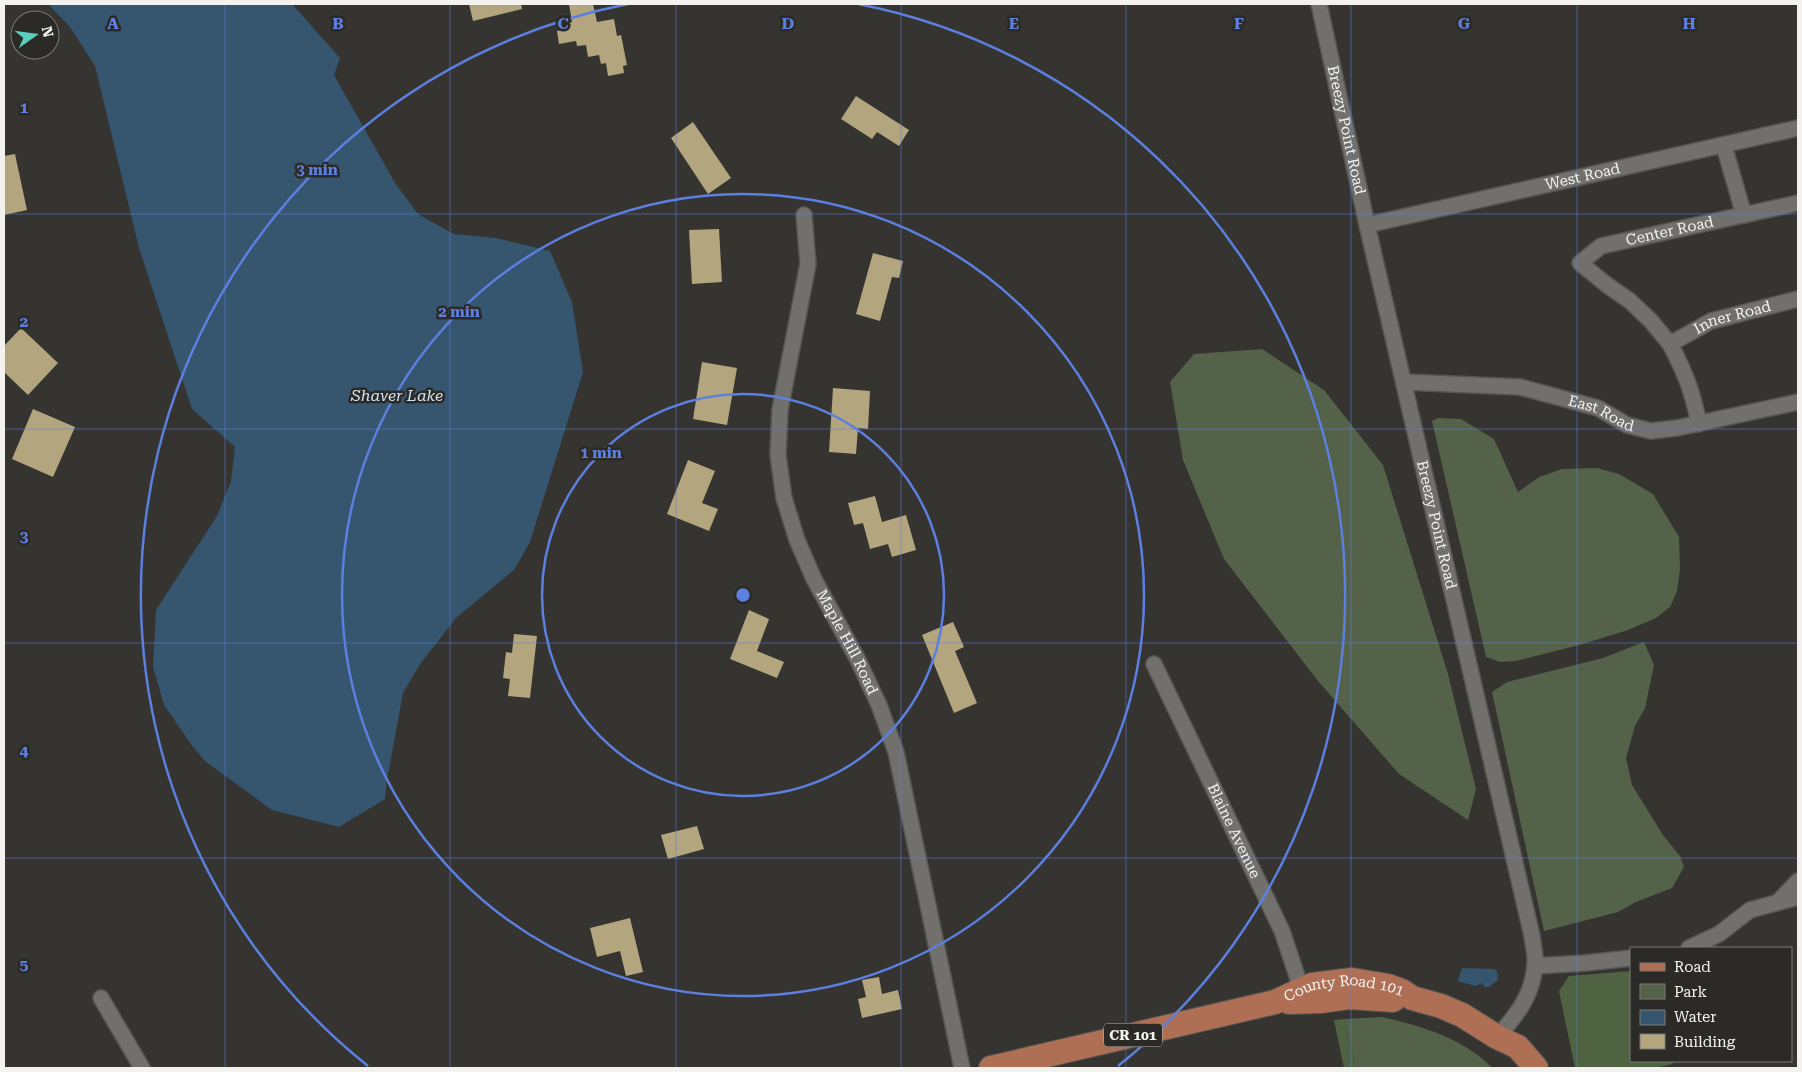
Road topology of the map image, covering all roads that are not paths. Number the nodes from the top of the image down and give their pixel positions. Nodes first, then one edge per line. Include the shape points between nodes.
1 (1319, 4) edge
2 (1798, 128) edge
3 (1724, 146) junction
4 (1798, 203) edge
5 (804, 215) dead end
6 (1744, 215) junction
7 (1368, 225) junction
8 (1798, 300) edge
9 (1670, 344) junction
10 (1404, 382) junction
11 (1798, 402) edge
12 (1699, 424) junction
13 (1154, 664) dead end
14 (1798, 881) edge
15 (1798, 897) edge
16 (1779, 901) junction
17 (1691, 947) edge
18 (1630, 958) edge
19 (1535, 966) junction
20 (1303, 995) junction
21 (101, 998) dead end
22 (1497, 1037) junction
23 (1060, 1060) edge
24 (142, 1068) edge
25 (962, 1068) edge
26 (991, 1068) edge
27 (1514, 1068) edge
28 (1536, 1068) edge

1 - 7 street, Breezy Point Road
2 - 3 street, West Road
3 - 6 street
3 - 7 street, West Road
4 - 6 street, Center Road
5 - 25 street, Maple Hill Road via 808,264 780,410 778,454 784,498 814,580 858,660 896,752
6 - 9 street, Center Road via 1601,246 1580,263 1630,301
7 - 10 street, Breezy Point Road
8 - 9 street, Inner Road via 1711,321
9 - 12 street via 1684,370
10 - 12 street, East Road via 1520,387 1598,408 1627,425 1651,431
10 - 19 street, Breezy Point Road via 1532,936
11 - 12 street, East Road
13 - 20 street, Blaine Avenue via 1282,931
14 - 16 street
15 - 16 street
16 - 17 street via 1750,910 1720,934
18 - 19 street
19 - 22 street, Breezy Point Road via 1518,1014
20 - 22 main road, County Road 101 / CR 101 via 1412,998 1462,1015
20 - 23 main road, County Road 101 / CR 101
21 - 24 street
22 - 27 main road
22 - 28 main road, County Road 101 / CR 101 via 1518,1047
23 - 26 main road, County Road 101 / CR 101

